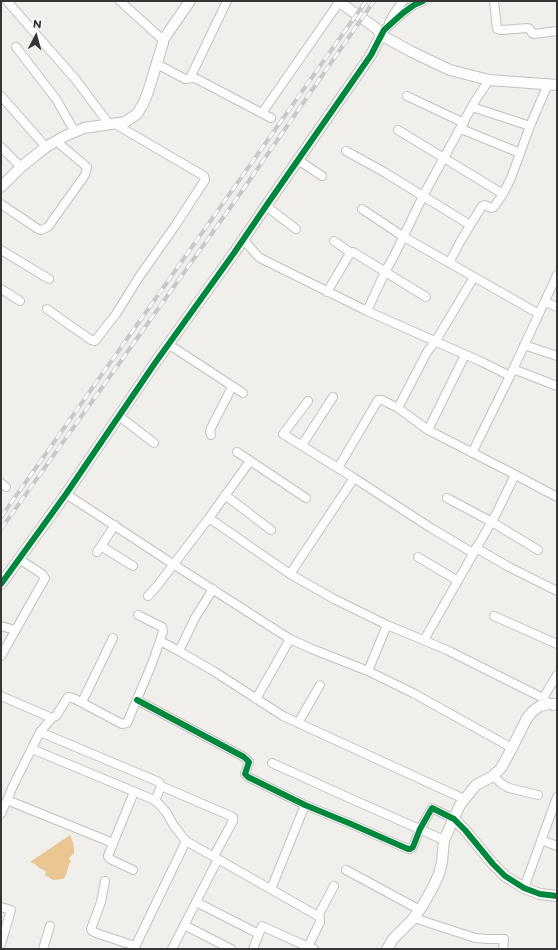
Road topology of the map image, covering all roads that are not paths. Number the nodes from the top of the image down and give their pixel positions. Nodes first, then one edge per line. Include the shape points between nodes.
1 (7, 1) edge
2 (120, 1) edge
3 (190, 1) edge
4 (227, 1) edge
5 (339, 1) edge
6 (403, 1) edge
7 (424, 1) edge
8 (494, 1) edge
9 (557, 31) edge
10 (383, 33) junction
11 (163, 40) junction
12 (16, 47) dead end
13 (156, 64) junction
14 (190, 78) junction
15 (489, 80) junction
16 (553, 84) edge
17 (1, 96) edge
18 (407, 96) dead end
19 (472, 107) junction
20 (262, 113) junction
21 (271, 118) dead end
22 (112, 124) junction
23 (462, 126) junction
24 (530, 126) junction
25 (398, 130) dead end
26 (75, 132) junction
27 (56, 141) junction
28 (1, 146) edge
29 (46, 147) junction
30 (346, 151) dead end
31 (520, 153) junction
32 (444, 158) junction
33 (298, 160) junction
34 (21, 167) junction
35 (322, 176) dead end
36 (1, 187) edge
37 (503, 194) junction
38 (423, 196) junction
39 (1, 204) edge
40 (266, 206) junction
41 (362, 209) dead end
42 (470, 225) junction
43 (296, 229) dead end
44 (404, 237) junction
45 (243, 238) junction
46 (334, 241) dead end
47 (1, 250) edge
48 (351, 253) junction
49 (449, 264) junction
50 (385, 272) junction
51 (557, 275) edge
52 (474, 278) junction
53 (49, 279) dead end
54 (1, 289) edge
55 (328, 292) junction
56 (426, 298) dead end
57 (20, 301) dead end
58 (545, 302) junction
59 (557, 307) edge
60 (48, 309) dead end
61 (367, 311) junction
62 (539, 314) junction
63 (435, 342) junction
64 (168, 344) junction
65 (524, 345) junction
66 (465, 354) junction
67 (557, 356) edge
68 (511, 372) junction
69 (557, 386) edge
70 (232, 387) junction
71 (243, 394) dead end
72 (334, 397) dead end
73 (308, 401) dead end
74 (398, 408) junction
75 (119, 416) junction
76 (428, 430) junction
77 (211, 435) dead end
78 (154, 443) dead end
79 (302, 446) junction
80 (237, 452) dead end
81 (472, 453) junction
82 (250, 461) junction
83 (338, 468) junction
84 (515, 475) junction
85 (354, 478) junction
86 (66, 494) junction
87 (225, 495) junction
88 (306, 498) dead end
89 (447, 498) dead end
90 (557, 498) edge
91 (209, 518) junction
92 (492, 522) junction
93 (115, 525) junction
94 (271, 530) dead end
95 (475, 550) junction
96 (538, 550) dead end
97 (418, 557) dead end
98 (18, 560) junction
99 (173, 564) junction
100 (133, 566) dead end
101 (290, 574) junction
102 (458, 581) junction
103 (1, 584) edge
104 (213, 589) junction
105 (557, 591) edge
106 (148, 596) dead end
107 (138, 615) dead end
108 (494, 616) dead end
109 (387, 625) junction
110 (1, 626) edge
111 (15, 630) junction
112 (113, 638) dead end
113 (290, 639) junction
114 (424, 640) junction
115 (160, 641) junction
116 (557, 644) edge
117 (179, 651) junction
118 (1, 656) edge
119 (368, 671) junction
120 (557, 675) edge
121 (320, 685) dead end
122 (1, 696) edge
123 (256, 699) junction
124 (137, 700) junction
125 (82, 702) junction
126 (552, 703) edge
127 (52, 718) junction
128 (298, 723) junction
129 (40, 732) junction
130 (512, 748) junction
131 (32, 749) junction
132 (272, 763) dead end
133 (493, 776) junction
134 (161, 786) junction
135 (134, 792) junction
136 (538, 795) dead end
137 (557, 797) edge
138 (464, 799) junction
139 (7, 800) junction
140 (155, 801) junction
141 (305, 805) junction
142 (1, 814) edge
143 (454, 819) junction
144 (420, 829) junction
145 (444, 840) junction
146 (541, 840) junction
147 (186, 841) junction
148 (113, 843) junction
149 (557, 846) edge
150 (216, 857) junction
151 (133, 870) dead end
152 (346, 870) dead end
153 (105, 881) dead end
154 (334, 886) dead end
155 (524, 888) junction
156 (271, 889) junction
157 (557, 896) edge
158 (196, 902) junction
159 (1, 907) edge
160 (417, 914) junction
161 (318, 916) junction
162 (184, 925) junction
163 (50, 926) dead end
164 (259, 934) junction
165 (1, 944) edge
166 (296, 945) edge
167 (135, 948) edge
168 (311, 948) edge
169 (43, 949) edge
170 (172, 949) edge
171 (231, 949) edge
172 (253, 949) edge
173 (387, 949) edge
174 (503, 949) edge

1 - 22 street
2 - 11 street
3 - 11 street
4 - 14 street
5 - 10 street
5 - 20 street
6 - 10 street
7 - 10 street via 403,13
8 - 9 street via 497,29 528,28 534,34
10 - 15 street via 412,52 450,70
10 - 33 street via 371,55
11 - 13 street
12 - 26 street via 56,99
13 - 14 street via 185,79
13 - 22 street via 146,98 137,114 125,122
14 - 20 street via 197,79
15 - 16 street
15 - 19 street
16 - 24 street
17 - 29 street
18 - 23 street
19 - 23 street
19 - 24 street
20 - 21 street
22 - 26 street via 84,128
22 - 60 street via 204,176 205,180 138,277 116,314 95,341
23 - 31 street
23 - 32 street
24 - 31 street
25 - 32 street
26 - 27 street
27 - 29 street
27 - 39 street via 87,167 85,175 48,227 38,229
28 - 34 street
29 - 34 street
30 - 38 street
31 - 37 street
32 - 37 street
32 - 38 street
33 - 35 street
33 - 40 street
34 - 36 street
37 - 42 street via 494,207 482,206
38 - 42 street
38 - 44 street
40 - 43 street
40 - 45 street
41 - 44 street
42 - 49 street
44 - 49 street
44 - 50 street
45 - 55 street via 260,258
45 - 64 street
46 - 48 street
47 - 53 street
48 - 50 street
48 - 55 street
49 - 52 street
50 - 56 street
50 - 61 street
51 - 58 street
52 - 62 street
52 - 63 street
54 - 57 street
55 - 61 street
58 - 59 street
58 - 62 street
61 - 63 street
62 - 65 street
63 - 66 street
63 - 74 street via 427,352
64 - 70 street
64 - 75 street
65 - 67 street
65 - 68 street
66 - 68 street via 496,369
66 - 76 street
68 - 69 street
68 - 81 street
70 - 71 street
70 - 77 street via 211,428
72 - 79 street
73 - 79 street via 283,434
74 - 76 street
74 - 83 street via 378,400
75 - 78 street
75 - 86 street
76 - 81 street
79 - 83 street
80 - 82 street
81 - 84 street
82 - 87 street
82 - 88 street
83 - 85 street
84 - 90 street
84 - 92 street
85 - 95 street via 431,528
85 - 101 street
86 - 93 street
86 - 98 street
87 - 91 street
87 - 94 street
89 - 92 street
91 - 99 street
91 - 101 street
92 - 95 street
92 - 96 street
93 - 99 street
93 - 100 street via 99,549
95 - 102 street
95 - 105 street
97 - 102 street
98 - 103 street
98 - 111 street via 45,578
99 - 104 street
99 - 106 street
101 - 109 street
102 - 114 street
104 - 113 street
104 - 117 street
107 - 115 street via 162,627
108 - 116 street
109 - 114 street
109 - 119 street
110 - 111 street
111 - 118 street
112 - 125 street
113 - 119 street
113 - 123 street
114 - 126 street
115 - 117 street
115 - 124 street
117 - 123 street
119 - 130 street
120 - 126 street
121 - 128 street
122 - 127 street
123 - 128 street
124 - 125 street via 127,723 122,724
124 - 141 street via 244,758 249,762 246,776
125 - 127 street via 68,697
126 - 130 street via 540,706 526,718
127 - 129 street
128 - 138 street
129 - 131 street
129 - 134 street via 159,782
130 - 133 street via 501,768
131 - 135 street
131 - 139 street
132 - 144 street
133 - 136 street via 510,788
133 - 138 street via 476,785
134 - 140 street
134 - 150 street via 233,817
135 - 140 street
135 - 148 street
137 - 146 street
138 - 143 street
139 - 142 street
139 - 148 street
140 - 147 street
141 - 144 street via 408,849 413,847
141 - 156 street
143 - 144 street via 432,808
143 - 145 street
143 - 155 street via 505,876
144 - 145 street
145 - 160 street via 439,874
146 - 149 street
146 - 155 street
147 - 150 street
147 - 167 street
148 - 151 street via 108,858
150 - 156 street
150 - 158 street
152 - 160 street
153 - 167 street via 101,902 90,928 96,934
154 - 161 street
155 - 157 street via 540,894
156 - 161 street
158 - 162 street
158 - 164 street
159 - 165 street via 11,910
160 - 173 street
160 - 174 street via 475,938 504,939
161 - 168 street via 320,922
162 - 170 street
162 - 171 street
163 - 169 street
164 - 166 street via 262,926
164 - 172 street
166 - 168 street

